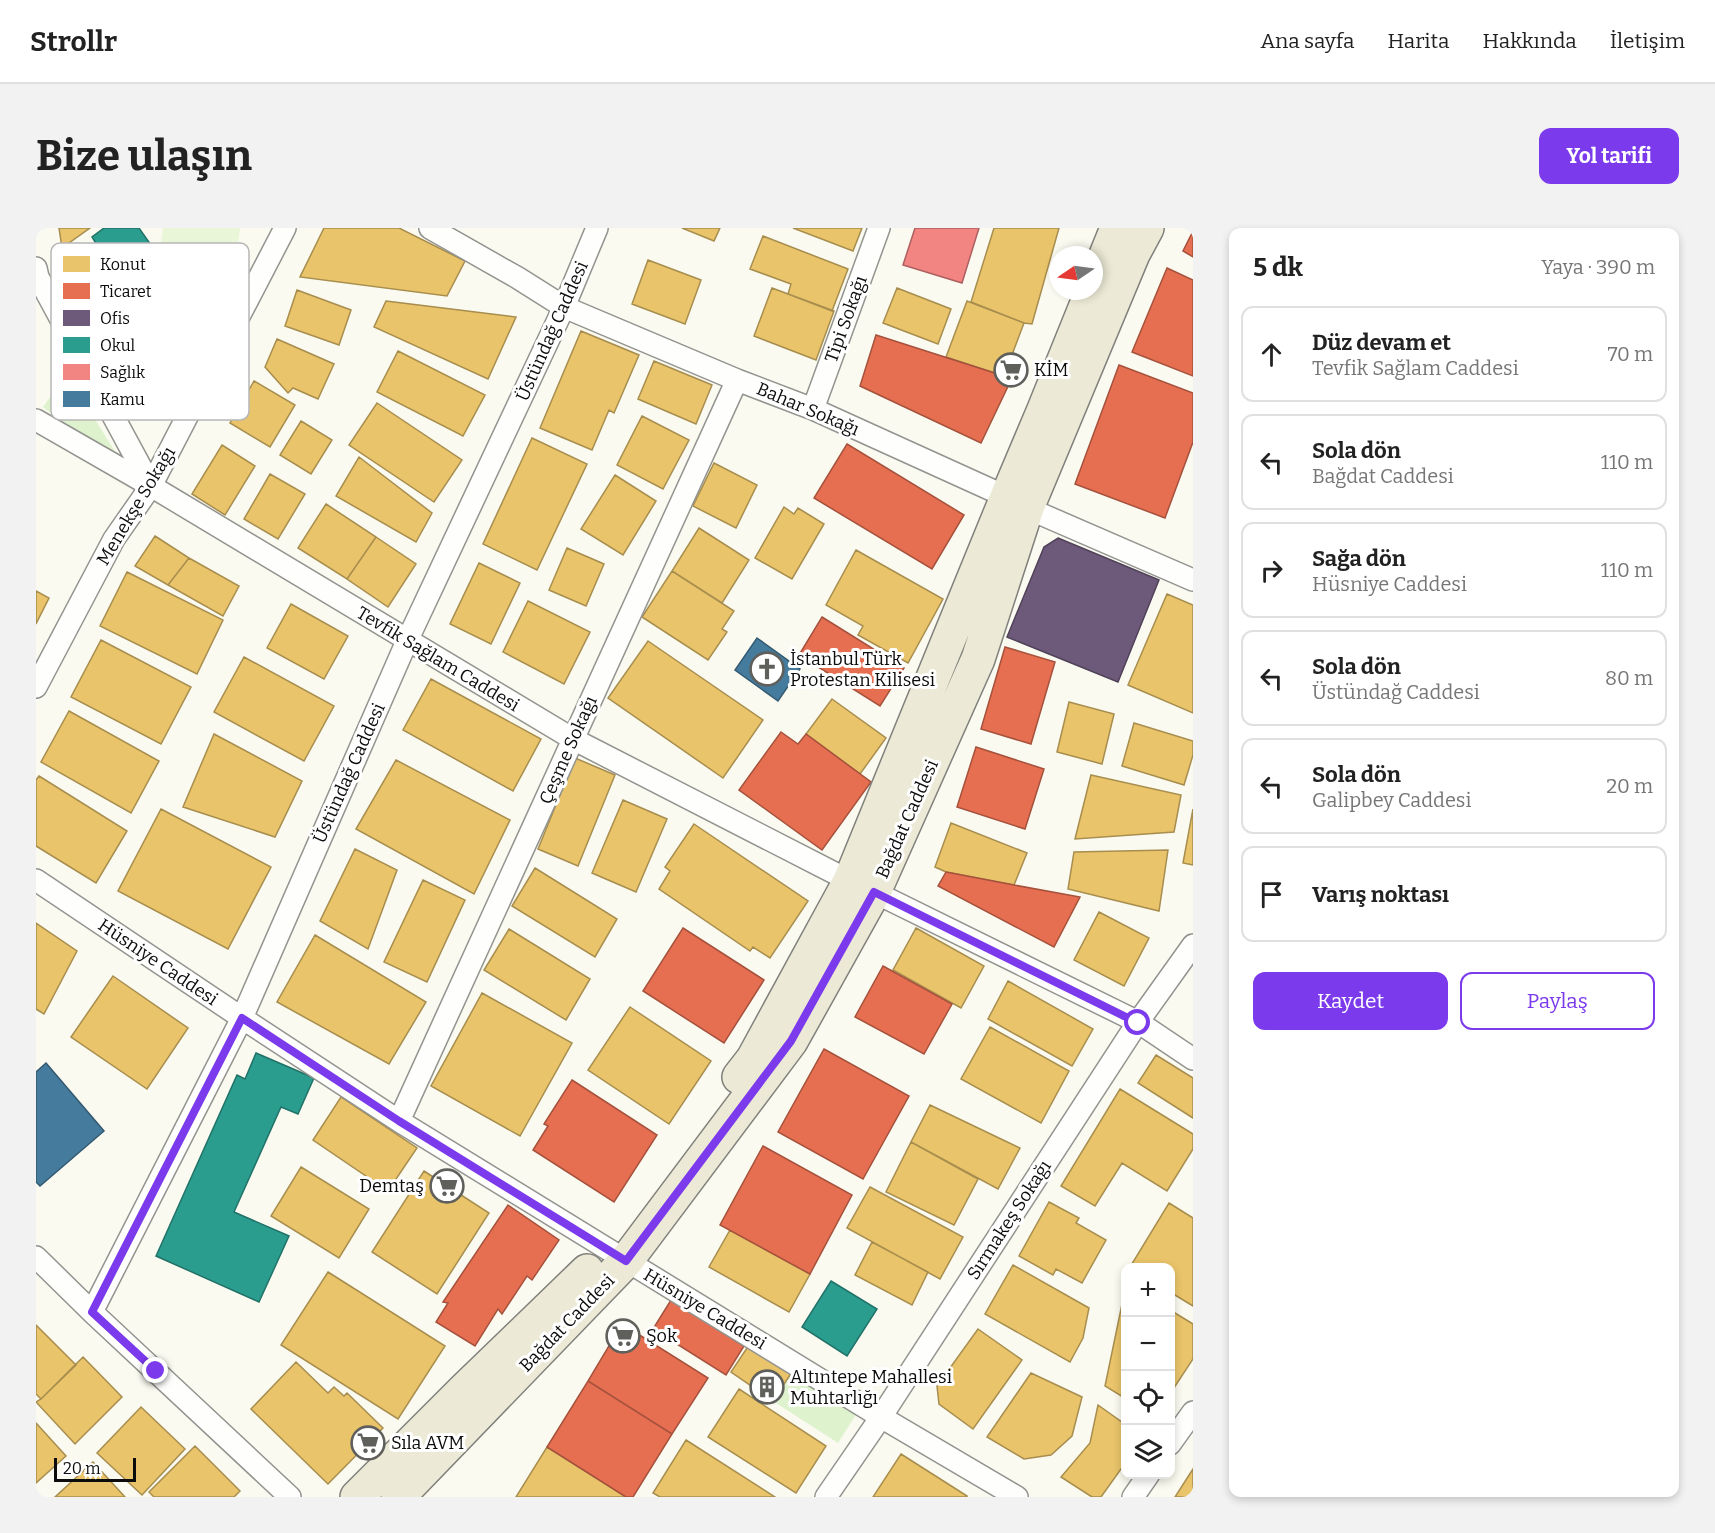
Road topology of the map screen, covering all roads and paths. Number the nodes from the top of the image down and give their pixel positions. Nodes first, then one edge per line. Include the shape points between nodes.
1 (285, 228) edge
2 (430, 228) edge
3 (597, 228) edge
4 (879, 228) edge
5 (1147, 228) edge
6 (1111, 230) edge
7 (1103, 256) edge
8 (36, 268) edge
9 (249, 297) edge
10 (1088, 300) edge
11 (51, 301) edge
12 (564, 307) junction
13 (737, 380) junction
14 (813, 409) junction
15 (36, 420) edge
16 (115, 420) edge
17 (185, 420) edge
18 (151, 486) junction
19 (1017, 503) junction
20 (1193, 580) edge
21 (407, 641) junction
22 (36, 687) edge
23 (573, 739) junction
24 (36, 880) edge
25 (862, 886) junction
26 (1193, 945) edge
27 (242, 1018) junction
28 (1138, 1023) junction
29 (1193, 1059) edge
30 (399, 1121) junction
31 (617, 1255) junction
32 (36, 1257) edge
33 (92, 1312) junction
34 (1193, 1412) edge
35 (881, 1416) junction
36 (1175, 1437) edge
37 (1146, 1479) edge
38 (291, 1497) edge
39 (357, 1497) edge
40 (398, 1497) edge
41 (826, 1497) edge
42 (1017, 1497) edge
43 (1133, 1497) edge

1 - 9 street, Menekşe Sokağı
2 - 12 street, Bahar Sokağı
3 - 12 street, Üstündağ Caddesi
4 - 14 street, Tipi Sokağı
5 - 19 main road, Bağdat Caddesi
6 - 7 main road
8 - 11 street
10 - 19 main road, Bağdat Caddesi via 1043,412
12 - 13 street, Bahar Sokağı
12 - 21 street, Üstündağ Caddesi
13 - 14 street, Bahar Sokağı
13 - 23 street, Çeşme Sokağı
14 - 19 street, Bahar Sokağı
15 - 18 street, Tevfik Sağlam Caddesi
16 - 18 street
17 - 18 street, Menekşe Sokağı
18 - 21 street, Tevfik Sağlam Caddesi
18 - 22 street, Menekşe Sokağı via 114,539
19 - 20 street, Bahar Sokağı
19 - 25 main road, Bağdat Caddesi via 978,659
21 - 23 street, Tevfik Sağlam Caddesi
21 - 27 street, Üstündağ Caddesi
23 - 25 street, Tevfik Sağlam Caddesi
23 - 30 street, Çeşme Sokağı
24 - 27 street, Hüsniye Caddesi
25 - 28 street, Tevfik Sağlam Caddesi
25 - 31 main road, Bağdat Caddesi via 791,1041
26 - 28 street, Sırmakeş Sokağı
27 - 30 street, Hüsniye Caddesi
27 - 33 street, Üstündağ Caddesi
28 - 29 street, Tevfik Sağlam Caddesi
28 - 35 street, Sırmakeş Sokağı
30 - 31 street, Hüsniye Caddesi
31 - 35 street, Hüsniye Caddesi
31 - 39 main road, Bağdat Caddesi via 464,1390
31 - 40 main road, Bağdat Caddesi
32 - 33 street
33 - 38 street
34 - 36 street
35 - 41 street, Sırmakeş Sokağı
35 - 42 street, Hüsniye Caddesi
37 - 43 street

